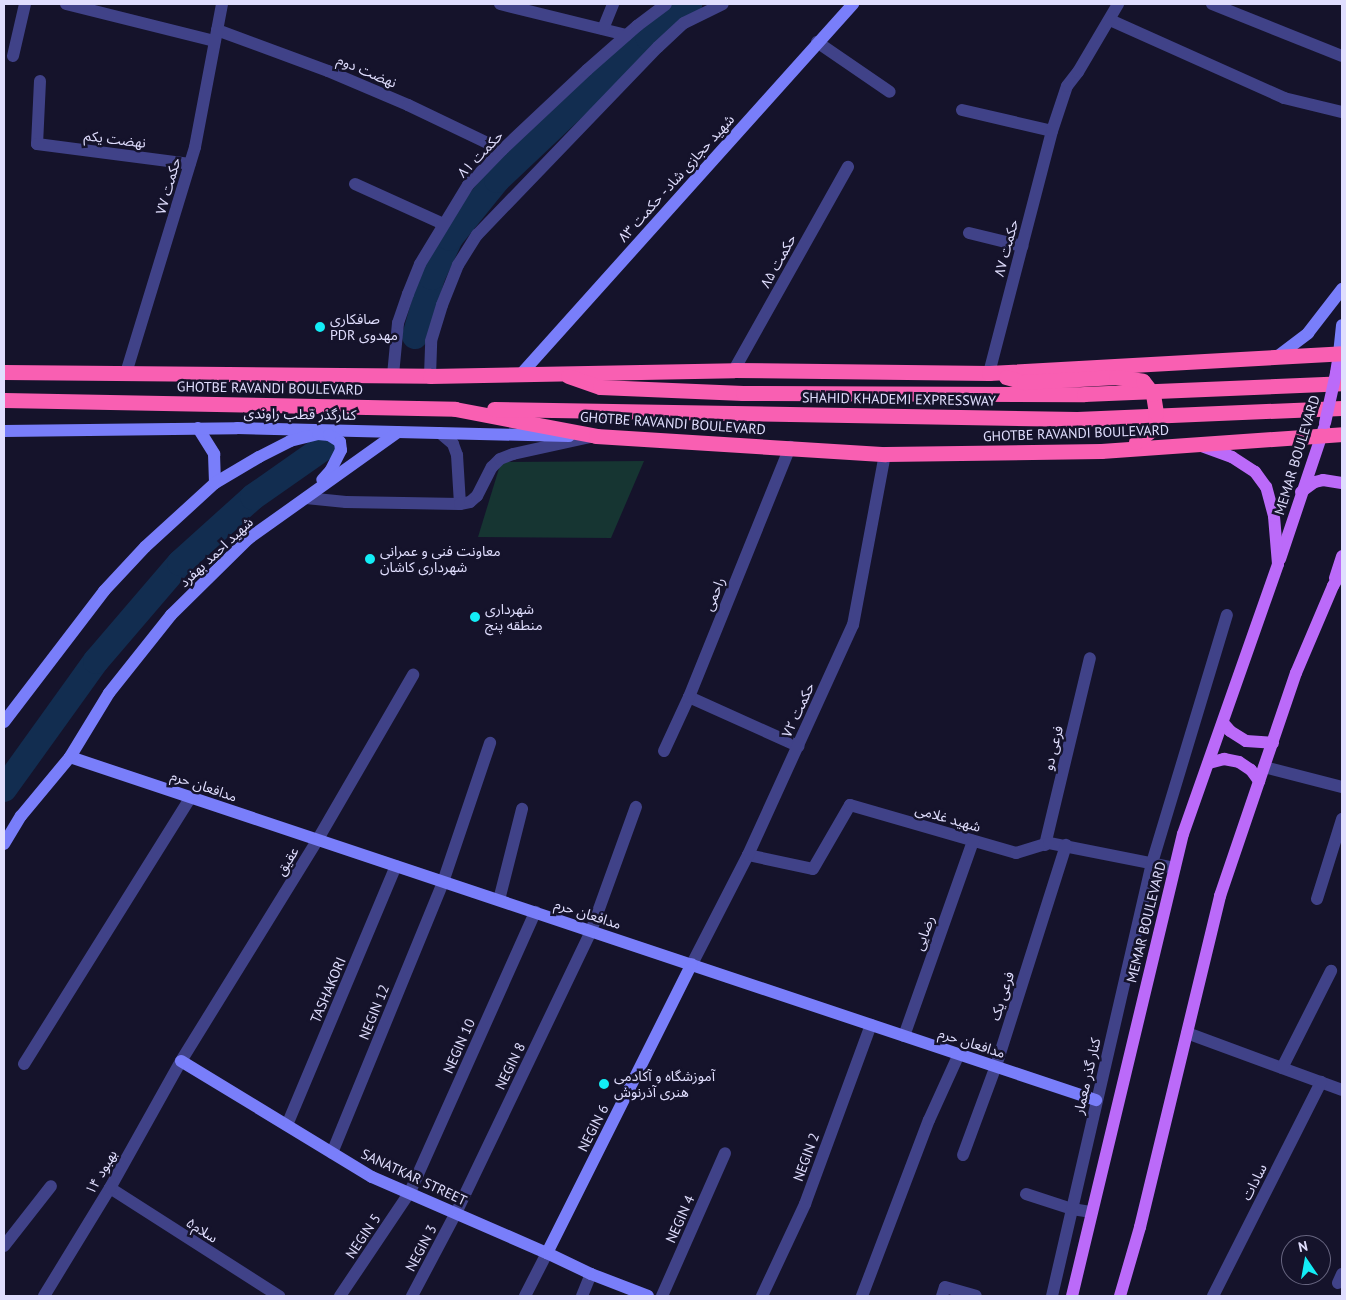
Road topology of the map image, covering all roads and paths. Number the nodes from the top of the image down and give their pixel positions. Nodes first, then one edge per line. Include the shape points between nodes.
1 (25, 4) edge
2 (66, 4) edge
3 (222, 4) edge
4 (500, 4) edge
5 (613, 4) edge
6 (666, 4) edge
7 (723, 4) edge
8 (853, 4) edge
9 (1118, 4) edge
10 (1212, 4) edge
11 (1110, 20) junction
12 (603, 29) junction
13 (626, 35) junction
14 (215, 36) junction
15 (817, 42) junction
16 (13, 56) dead end
17 (1342, 56) edge
18 (40, 80) dead end
19 (890, 92) dead end
20 (962, 110) dead end
21 (1342, 112) edge
22 (1052, 131) junction
23 (502, 150) junction
24 (190, 164) junction
25 (848, 167) dead end
26 (355, 184) dead end
27 (443, 224) junction
28 (969, 233) dead end
29 (1022, 246) junction
30 (1342, 289) edge
31 (1342, 325) edge
32 (1341, 353) edge
33 (1278, 356) junction
34 (734, 370) junction
35 (4, 372) edge
36 (557, 372) junction
37 (126, 373) junction
38 (522, 373) junction
39 (989, 373) junction
40 (393, 375) junction
41 (430, 376) junction
42 (1339, 378) edge
43 (4, 400) edge
44 (455, 408) junction
45 (1342, 408) edge
46 (198, 428) junction
47 (1323, 429) junction
48 (4, 431) edge
49 (398, 432) junction
50 (440, 433) junction
51 (1342, 434) edge
52 (596, 436) junction
53 (1200, 445) junction
54 (790, 447) junction
55 (1101, 451) junction
56 (885, 454) junction
57 (215, 483) junction
58 (1342, 483) edge
59 (1301, 492) junction
60 (306, 498) junction
61 (460, 504) junction
62 (1342, 556) edge
63 (1278, 564) junction
64 (1342, 571) edge
65 (1333, 586) junction
66 (1227, 615) dead end
67 (1090, 658) dead end
68 (413, 675) dead end
69 (688, 697) junction
70 (4, 722) edge
71 (1224, 724) junction
72 (490, 743) dead end
73 (1273, 743) junction
74 (798, 746) junction
75 (664, 752) dead end
76 (70, 757) junction
77 (1209, 763) junction
78 (1264, 767) junction
79 (1259, 781) junction
80 (1342, 788) edge
81 (191, 797) junction
82 (636, 807) dead end
83 (522, 809) dead end
84 (1342, 819) edge
85 (318, 840) junction
86 (974, 841) junction
87 (4, 844) edge
88 (1045, 845) junction
89 (1066, 845) junction
90 (748, 855) junction
91 (1152, 863) junction
92 (396, 866) junction
93 (1175, 868) junction
94 (443, 882) junction
95 (1317, 899) dead end
96 (499, 900) junction
97 (535, 912) junction
98 (591, 931) junction
99 (692, 964) junction
100 (1331, 971) dead end
101 (871, 1024) junction
102 (1187, 1033) junction
103 (904, 1036) junction
104 (959, 1054) junction
105 (182, 1061) junction
106 (24, 1064) dead end
107 (996, 1066) junction
108 (1282, 1068) junction
109 (1321, 1082) junction
110 (1342, 1090) edge
111 (1096, 1100) junction
112 (287, 1125) junction
113 (332, 1153) junction
114 (725, 1153) dead end
115 (963, 1155) dead end
116 (51, 1186) dead end
117 (110, 1188) junction
118 (410, 1192) junction
119 (1026, 1194) dead end
120 (1072, 1209) junction
121 (1092, 1212) junction
122 (456, 1213) junction
123 (4, 1246) edge
124 (548, 1253) junction
125 (591, 1274) junction
126 (44, 1296) edge
127 (279, 1296) edge
128 (340, 1296) edge
129 (412, 1296) edge
130 (525, 1296) edge
131 (582, 1296) edge
132 (648, 1296) edge
133 (662, 1296) edge
134 (762, 1296) edge
135 (862, 1296) edge
136 (942, 1296) edge
137 (976, 1296) edge
138 (1052, 1296) edge
139 (1072, 1296) edge
140 (1120, 1296) edge
141 (1213, 1296) edge

1 - 16 street
2 - 14 street, نهضت دوم
3 - 14 street, حکمت ۷۷
4 - 12 street
5 - 12 street
6 - 13 street, حکمت ۸۱
7 - 41 street via 684,23 658,47 477,235 458,265 442,305 432,340
8 - 15 street, شهید حجازی شاد - حکمت ۸۳
9 - 11 street, حکمت ۸۷
10 - 17 street
11 - 21 street via 1284,98
11 - 22 street, حکمت ۸۷ via 1067,86
12 - 13 street
13 - 23 street, حکمت ۸۱
14 - 23 street, نهضت دوم via 328,71
14 - 24 street, حکمت ۷۷
15 - 19 street
15 - 38 street, شهید حجازی شاد - حکمت ۸۳
18 - 24 street, نهضت یکم via 37,144
20 - 22 street
22 - 29 street, حکمت ۸۷
23 - 27 street, حکمت ۸۱ via 468,185
24 - 37 street, حکمت ۷۷
25 - 34 street, حکمت ۸۵
26 - 27 street
27 - 40 street, حکمت ۸۱ via 420,264 400,316
28 - 29 street
29 - 39 street, حکمت ۸۷
30 - 33 street via 1308,333
31 - 32 street
32 - 33 highway, GHOTBE RAVANDI BOULEVARD
32 - 42 main road, MEMAR BOULEVARD
33 - 39 highway, GHOTBE RAVANDI BOULEVARD
34 - 36 highway, GHOTBE RAVANDI BOULEVARD
34 - 39 highway, GHOTBE RAVANDI BOULEVARD
35 - 37 highway, GHOTBE RAVANDI BOULEVARD
36 - 38 highway, GHOTBE RAVANDI BOULEVARD
36 - 42 highway, SHAHID KHADEMI EXPRESSWAY via 600,387 743,393 1084,394
37 - 40 highway, GHOTBE RAVANDI BOULEVARD
38 - 41 highway, GHOTBE RAVANDI BOULEVARD
39 - 55 highway, bridge via 1024,382 1116,377 1143,381 1152,394 1156,413 1154,428 1136,442
40 - 41 highway, GHOTBE RAVANDI BOULEVARD
42 - 47 main road, MEMAR BOULEVARD, bridge
43 - 44 highway, GHOTBE RAVANDI BOULEVARD
44 - 45 highway, SHAHID KHADEMI EXPRESSWAY via 1077,419
44 - 52 highway, GHOTBE RAVANDI BOULEVARD
46 - 48 street, کنارگذر قطب راوندی
46 - 49 street, کنارگذر قطب راوندی
46 - 57 street via 214,454
47 - 51 highway, GHOTBE RAVANDI BOULEVARD
47 - 53 highway, GHOTBE RAVANDI BOULEVARD
47 - 59 main road, MEMAR BOULEVARD
49 - 50 street, کنارگذر قطب راوندی
49 - 60 street
50 - 52 street, کنارگذر قطب راوندی
50 - 61 street via 453,444 458,455
52 - 54 highway, GHOTBE RAVANDI BOULEVARD
52 - 61 street via 500,459 492,467 477,496
53 - 55 highway, GHOTBE RAVANDI BOULEVARD
53 - 63 main road, MEMAR BOULEVARD via 1255,472 1266,488 1274,516
54 - 56 highway, GHOTBE RAVANDI BOULEVARD
54 - 69 street, راحمی
55 - 56 highway, GHOTBE RAVANDI BOULEVARD
56 - 74 street, حکمت ۷۲ via 853,625
57 - 60 street via 290,441 330,435 340,442 341,450 331,470
57 - 70 street via 145,547 104,591
58 - 59 main road via 1323,480
59 - 63 main road, MEMAR BOULEVARD
60 - 61 street
60 - 76 street, شهید احمد بهفرد via 248,539 171,615 108,693
62 - 65 main road
63 - 71 main road, MEMAR BOULEVARD
64 - 65 main road
65 - 73 main road via 1296,673
66 - 91 street, کنار گذر معمار
67 - 88 street, فرعی دو
68 - 85 street, عقیق
69 - 74 street
69 - 75 street, راحمی
71 - 73 main road via 1246,741
71 - 77 main road, MEMAR BOULEVARD
72 - 94 street, NEGIN 12
73 - 78 main road
74 - 90 street, حکمت ۷۲
76 - 81 street, مدافعان حرم
76 - 87 street, شهید احمد بهفرد via 21,816
77 - 79 main road via 1224,759 1239,762
77 - 93 main road, MEMAR BOULEVARD via 1183,834
78 - 79 main road
78 - 80 street
79 - 102 main road via 1220,896
81 - 85 street, مدافعان حرم
81 - 106 street
82 - 98 street, NEGIN 8
83 - 96 street
84 - 95 street
85 - 92 street, مدافعان حرم
85 - 105 street, عقیق
86 - 88 street, شهید غلامی via 1016,854
86 - 90 street, شهید غلامی via 850,805 813,869
86 - 103 street, رضایی
88 - 89 street, شهید غلامی
89 - 91 street, شهید غلامی
89 - 107 street, فرعی یک
90 - 99 street, حکمت ۷۲
91 - 93 street, شهید غلامی
91 - 111 street, کنار گذر معمار
92 - 94 street, مدافعان حرم
92 - 112 street, TASHAKORI
93 - 121 main road, MEMAR BOULEVARD
94 - 96 street, مدافعان حرم
94 - 113 street, NEGIN 12
96 - 97 street, مدافعان حرم
97 - 98 street, مدافعان حرم
97 - 118 street, NEGIN 10
98 - 99 street, مدافعان حرم
98 - 122 street, NEGIN 8
99 - 101 street, مدافعان حرم
99 - 124 street, NEGIN 6
100 - 108 street
101 - 103 street, مدافعان حرم
101 - 134 street, NEGIN 2 via 805,1204
102 - 108 street
102 - 140 main road
103 - 104 street, مدافعان حرم
104 - 107 street, مدافعان حرم
104 - 135 street via 929,1120
105 - 112 street, SANATKAR STREET
105 - 117 street, بهبود ۱۴
107 - 111 street, مدافعان حرم
107 - 115 street, فرعی یک
108 - 109 street
109 - 110 street
109 - 141 street, سادات
111 - 120 street, کنار گذر معمار
112 - 113 street, SANATKAR STREET
113 - 118 street, SANATKAR STREET via 372,1177
114 - 133 street, NEGIN 4
116 - 123 street
117 - 126 street, بهبود ۱۴
117 - 127 street, سلام۵
118 - 122 street, SANATKAR STREET
118 - 128 street, NEGIN 5
119 - 120 street
120 - 121 street
120 - 138 street, کنار گذر معمار
121 - 139 main road, MEMAR BOULEVARD
122 - 124 street, SANATKAR STREET
122 - 129 street, NEGIN 3
124 - 125 street, SANATKAR STREET
124 - 130 street
125 - 131 street
125 - 132 street, SANATKAR STREET
136 - 137 street via 945,1288

